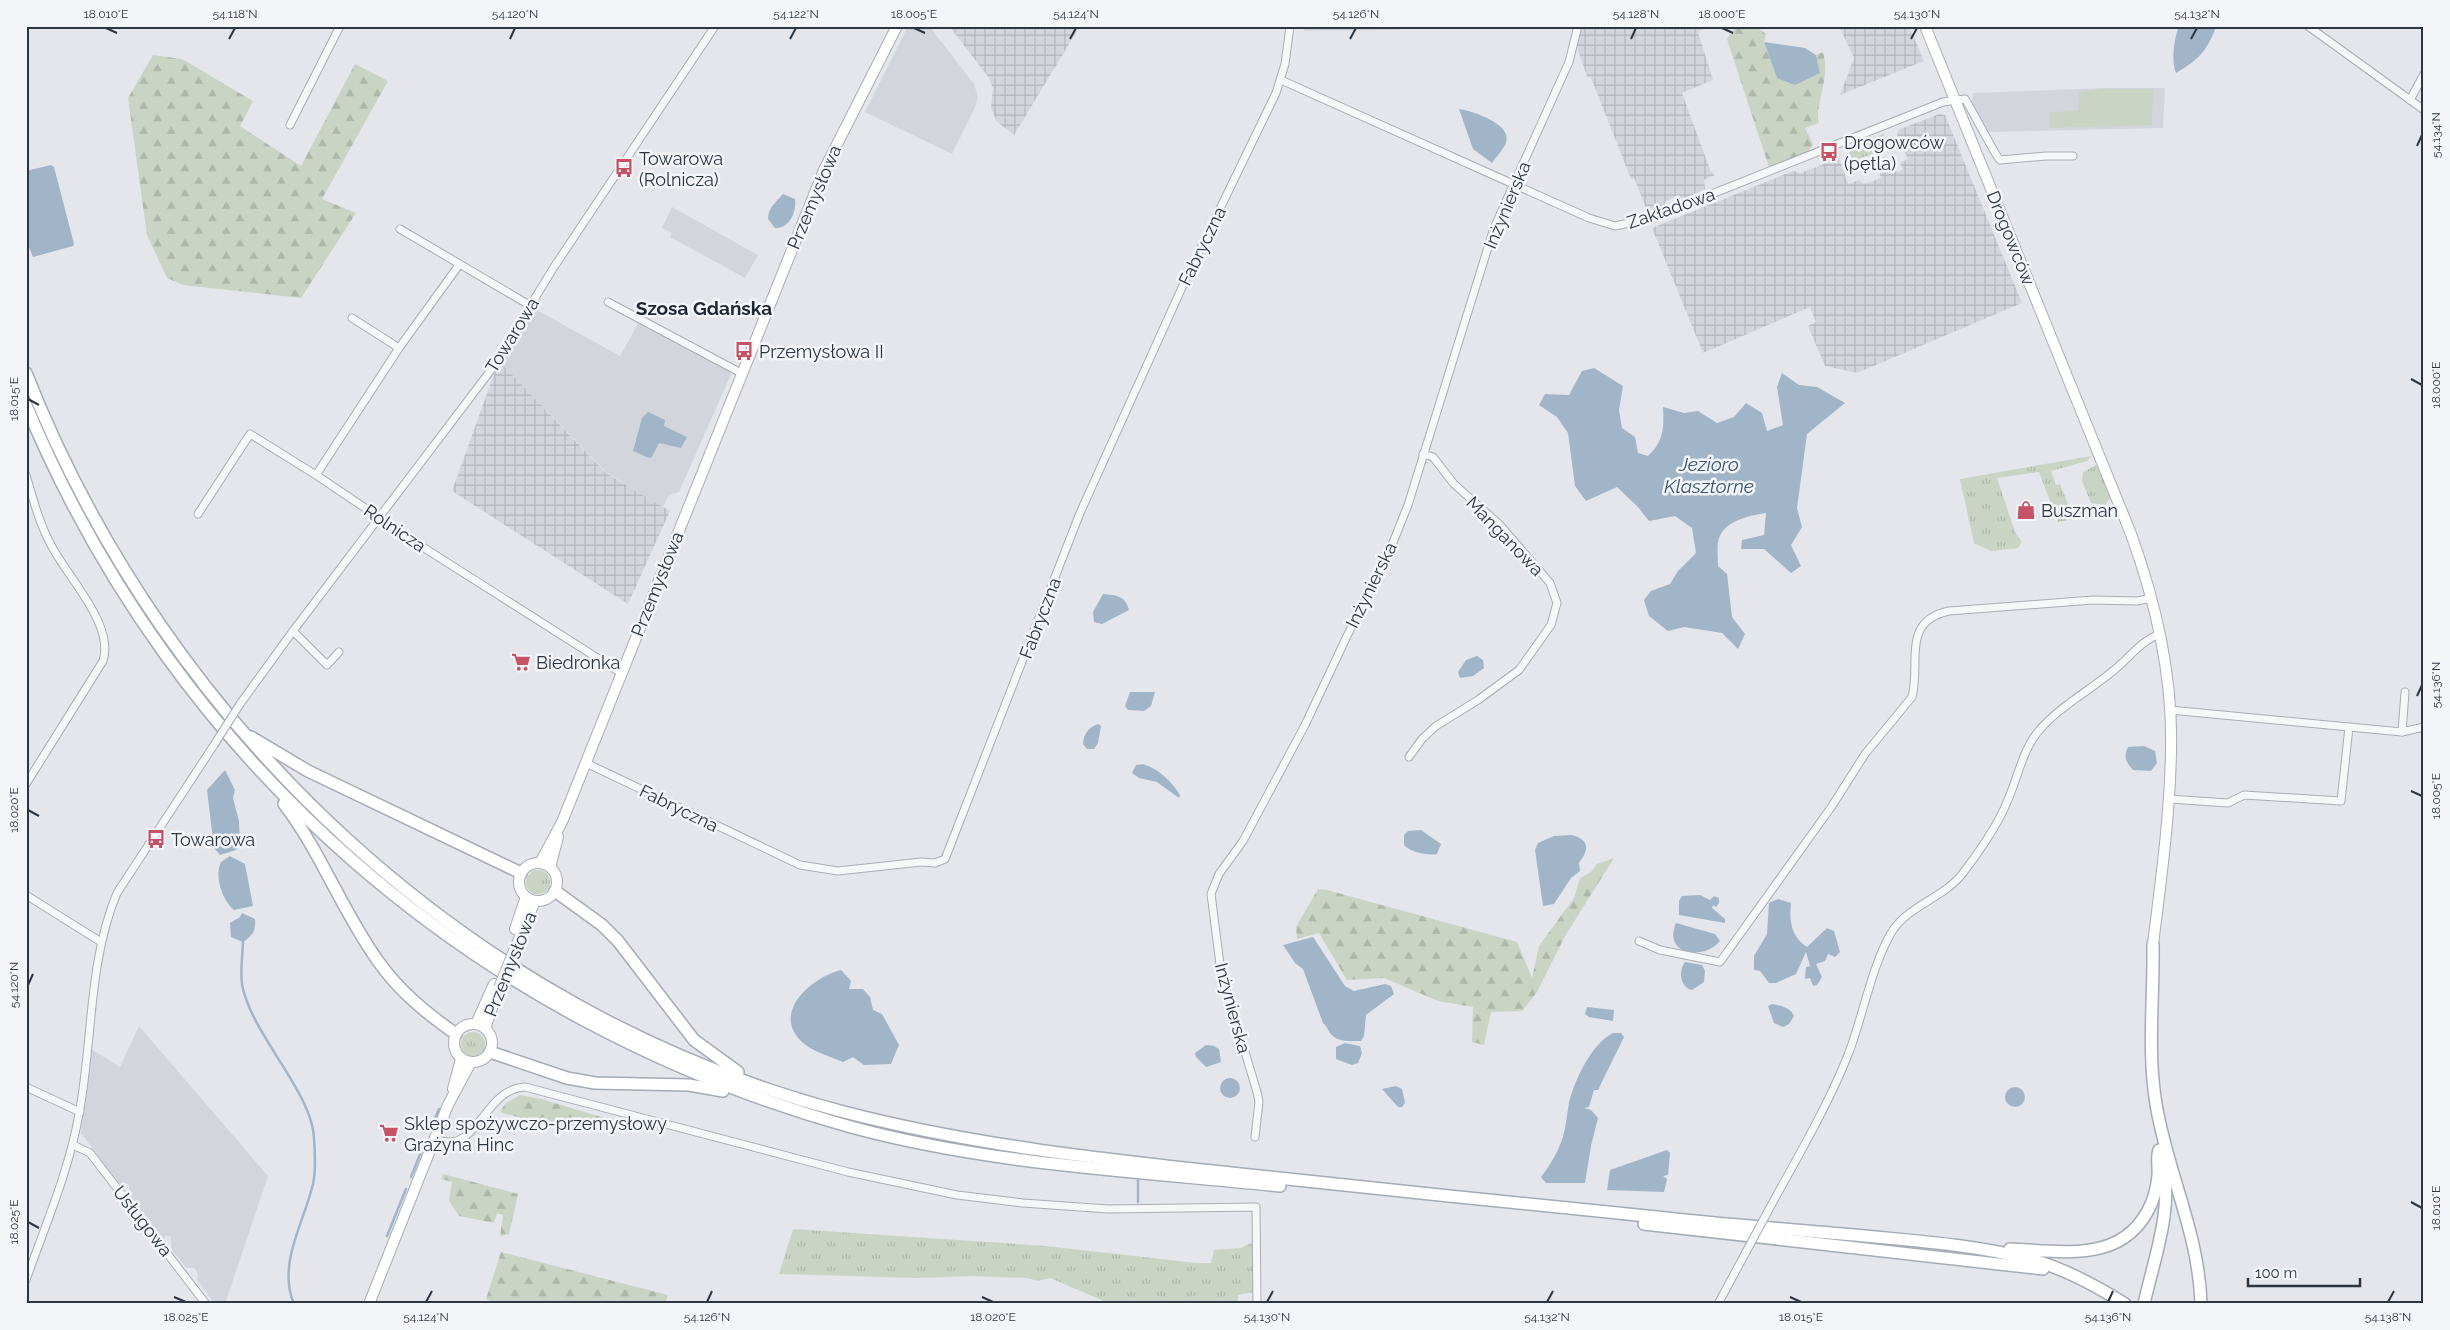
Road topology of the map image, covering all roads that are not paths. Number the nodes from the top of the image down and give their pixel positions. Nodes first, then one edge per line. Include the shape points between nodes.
1 (340, 26) edge
2 (715, 26) edge
3 (898, 26) edge
4 (1290, 26) edge
5 (1578, 26) edge
6 (1926, 26) edge
7 (2308, 26) edge
8 (2424, 74) edge
9 (1281, 80) junction
10 (1955, 100) junction
11 (2410, 100) junction
12 (2424, 110) edge
13 (290, 124) dead end
14 (2073, 156) dead end
15 (1515, 185) junction
16 (400, 229) dead end
17 (459, 265) junction
18 (608, 302) dead end
19 (531, 306) junction
20 (352, 318) dead end
21 (399, 348) junction
22 (741, 373) junction
23 (26, 374) edge
24 (26, 405) edge
25 (1423, 454) junction
26 (26, 475) edge
27 (316, 475) junction
28 (198, 514) dead end
29 (379, 517) junction
30 (2152, 598) junction
31 (293, 631) junction
32 (2160, 634) junction
33 (339, 652) dead end
34 (621, 673) junction
35 (2405, 692) dead end
36 (2170, 710) junction
37 (2349, 727) junction
38 (2424, 727) edge
39 (2402, 732) junction
40 (247, 736) junction
41 (1409, 757) dead end
42 (586, 763) junction
43 (26, 784) edge
44 (277, 789) junction
45 (2169, 799) junction
46 (562, 822) junction
47 (540, 863) junction
48 (550, 867) junction
49 (521, 873) junction
50 (555, 891) junction
51 (26, 895) edge
52 (531, 899) junction
53 (1639, 941) dead end
54 (101, 942) junction
55 (2153, 944) junction
56 (480, 1026) junction
57 (456, 1034) junction
58 (490, 1052) junction
59 (466, 1061) junction
60 (26, 1087) edge
61 (768, 1088) junction
62 (768, 1101) junction
63 (80, 1112) junction
64 (1255, 1137) dead end
65 (435, 1139) junction
66 (73, 1145) junction
67 (2159, 1150) junction
68 (1969, 1247) junction
69 (2065, 1272) junction
70 (26, 1280) edge
71 (2144, 1302) edge
72 (206, 1304) edge
73 (369, 1304) edge
74 (1257, 1304) edge
75 (1718, 1304) edge
76 (2125, 1304) edge
77 (2201, 1304) edge

1 - 13 street
2 - 19 street, Towarowa via 592,208
3 - 22 main road, Przemysłowa via 824,170
4 - 9 street, Fabryczna
5 - 15 street, Inżynierska via 1569,62
6 - 10 main road, Drogowców
7 - 11 street
8 - 11 street
9 - 15 street, Zakładowa
9 - 42 street, Fabryczna via 1080,513 945,859 935,863 838,871 800,865
10 - 14 street via 1965,99 1998,159
10 - 15 street, Zakładowa via 1625,226 1600,222
10 - 30 main road, Drogowców via 2131,534
11 - 12 street
15 - 25 street, Inżynierska via 1494,228
16 - 17 street
17 - 19 street
17 - 21 street
18 - 22 street
19 - 29 street, Towarowa via 491,370
20 - 21 street
21 - 27 street
22 - 34 main road, Przemysłowa
23 - 40 main road via 68,470 122,568 185,661
24 - 44 main road via 73,506 142,622 218,724
25 - 41 street, Manganowa via 1433,457 1454,484 1499,524 1550,583 1557,603 1551,625 1519,670 1436,726
25 - 64 street, Inżynierska via 1408,505 1381,570 1305,725 1247,834 1219,874 1212,894 1220,972 1258,1092
26 - 43 street via 42,526 100,624 106,648 100,667
27 - 28 street, Rolnicza via 250,434
27 - 29 street, Rolnicza
29 - 31 street, Towarowa
29 - 34 street, Rolnicza
30 - 32 main road, Drogowców
30 - 53 street via 1949,611 1925,622 1915,642 1912,697 1865,754 1832,806 1720,962 1660,950
31 - 33 street via 327,665
31 - 54 street, Towarowa, bridge via 240,704 117,893
32 - 36 main road, Drogowców
32 - 75 street, bridge via 2151,637 2037,733 2004,810 1963,874 1909,914 1894,930 1833,1089
34 - 42 main road, Przemysłowa
35 - 39 street
36 - 37 street
36 - 45 main road, Drogowców
37 - 39 street
37 - 45 street via 2341,801 2244,795 2228,803
38 - 39 street
40 - 49 main road via 255,737 308,772
40 - 61 main road via 333,827 405,890 482,946 605,1019 714,1069
42 - 46 main road, Przemysłowa
44 - 57 main road via 377,960 413,1001
44 - 62 main road via 318,830 398,899 504,974 566,1012 650,1054
45 - 55 main road, Drogowców
46 - 47 main road, Przemysłowa
46 - 48 main road, Przemysłowa
47 - 48 main road
47 - 49 main road via 527,866
48 - 50 main road via 557,881
49 - 52 main road via 520,888
50 - 52 main road via 547,899
50 - 61 main road via 602,925 618,941 694,1040 719,1061
51 - 54 street
52 - 56 main road, Przemysłowa
54 - 63 street, Towarowa
55 - 67 main road via 2145,981 2144,1047 2152,1121
55 - 77 main road via 2150,1018 2154,1095 2198,1259
56 - 57 main road via 464,1026
56 - 58 main road via 491,1037
57 - 59 main road via 454,1050
58 - 59 main road via 482,1060
58 - 62 main road via 567,1078 689,1085
59 - 65 main road
60 - 63 street
61 - 68 main road via 837,1110 921,1131 1038,1151 1399,1191
62 - 69 main road via 918,1143 1026,1161 1657,1225
63 - 66 street, Towarowa
65 - 73 main road
65 - 74 street via 447,1143 463,1139 502,1094 515,1087 525,1087 848,1172 957,1195 1098,1208 1256,1207
66 - 70 street, Towarowa
66 - 72 street, Usługowa via 90,1153
67 - 68 main road via 2158,1178 2151,1203 2133,1229 2111,1245 2092,1252 2065,1253
67 - 71 main road via 2166,1176 2166,1200
68 - 69 main road via 2028,1258
69 - 76 main road

